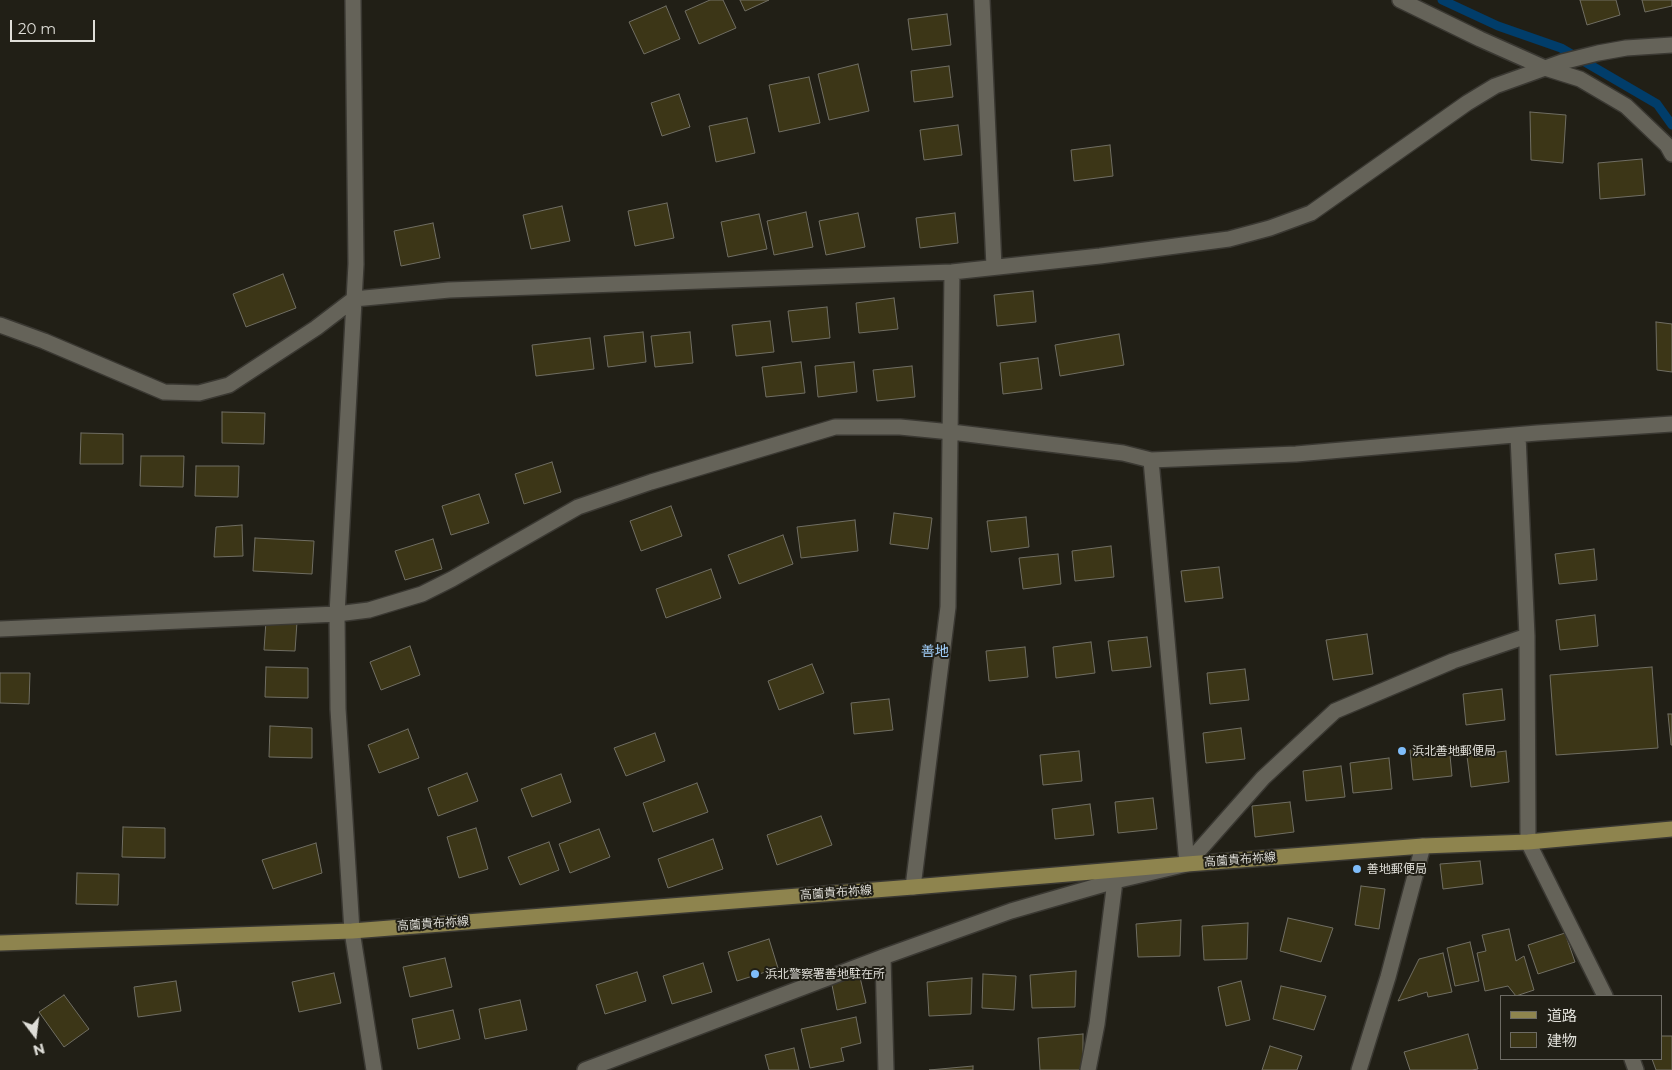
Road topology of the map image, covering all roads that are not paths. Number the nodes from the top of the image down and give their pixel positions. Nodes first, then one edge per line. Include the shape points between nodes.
1 (353, 0) edge
2 (982, 0) edge
3 (1400, 0) edge
4 (1672, 45) edge
5 (1545, 68) junction
6 (1672, 154) edge
7 (994, 267) junction
8 (952, 272) junction
9 (354, 299) junction
10 (0, 325) edge
11 (1672, 424) edge
12 (950, 432) junction
13 (1518, 436) junction
14 (1151, 460) junction
15 (337, 614) junction
16 (0, 629) edge
17 (1527, 636) junction
18 (1672, 829) edge
19 (1528, 842) junction
20 (1423, 846) junction
21 (1188, 864) junction
22 (1115, 881) junction
23 (913, 887) junction
24 (352, 931) junction
25 (0, 943) edge
26 (883, 957) junction
27 (1604, 995) edge
28 (374, 1070) edge
29 (585, 1070) edge
30 (886, 1070) edge
31 (1088, 1070) edge
32 (1359, 1070) edge

1 - 9 street
2 - 7 street
3 - 5 street
4 - 5 street via 1598,53
5 - 6 street via 1580,79 1626,106 1667,145
5 - 7 street via 1495,86 1311,213 1270,228 1229,239
7 - 8 street
8 - 9 street via 449,290
8 - 12 street
9 - 10 street via 316,328 228,385 199,393 164,392 44,340
9 - 15 street
11 - 13 street
12 - 14 street via 1123,453
12 - 15 street via 900,427 835,427 578,507 422,594 370,610
12 - 23 street via 948,606
13 - 14 street via 1296,454
13 - 17 street
14 - 21 street
15 - 16 street
15 - 24 street via 338,708
17 - 19 street
17 - 21 street via 1453,661 1334,711 1264,778
18 - 19 main road, 高薗貴布祢線
19 - 20 main road, 高薗貴布祢線
19 - 27 street
20 - 21 main road, 高薗貴布祢線
20 - 32 street
21 - 22 street
21 - 23 main road, 高薗貴布祢線
22 - 26 street via 1011,911
22 - 31 street via 1098,1024
23 - 24 main road, 高薗貴布祢線
24 - 25 main road, 高薗貴布祢線
24 - 28 street
26 - 29 street
26 - 30 street

